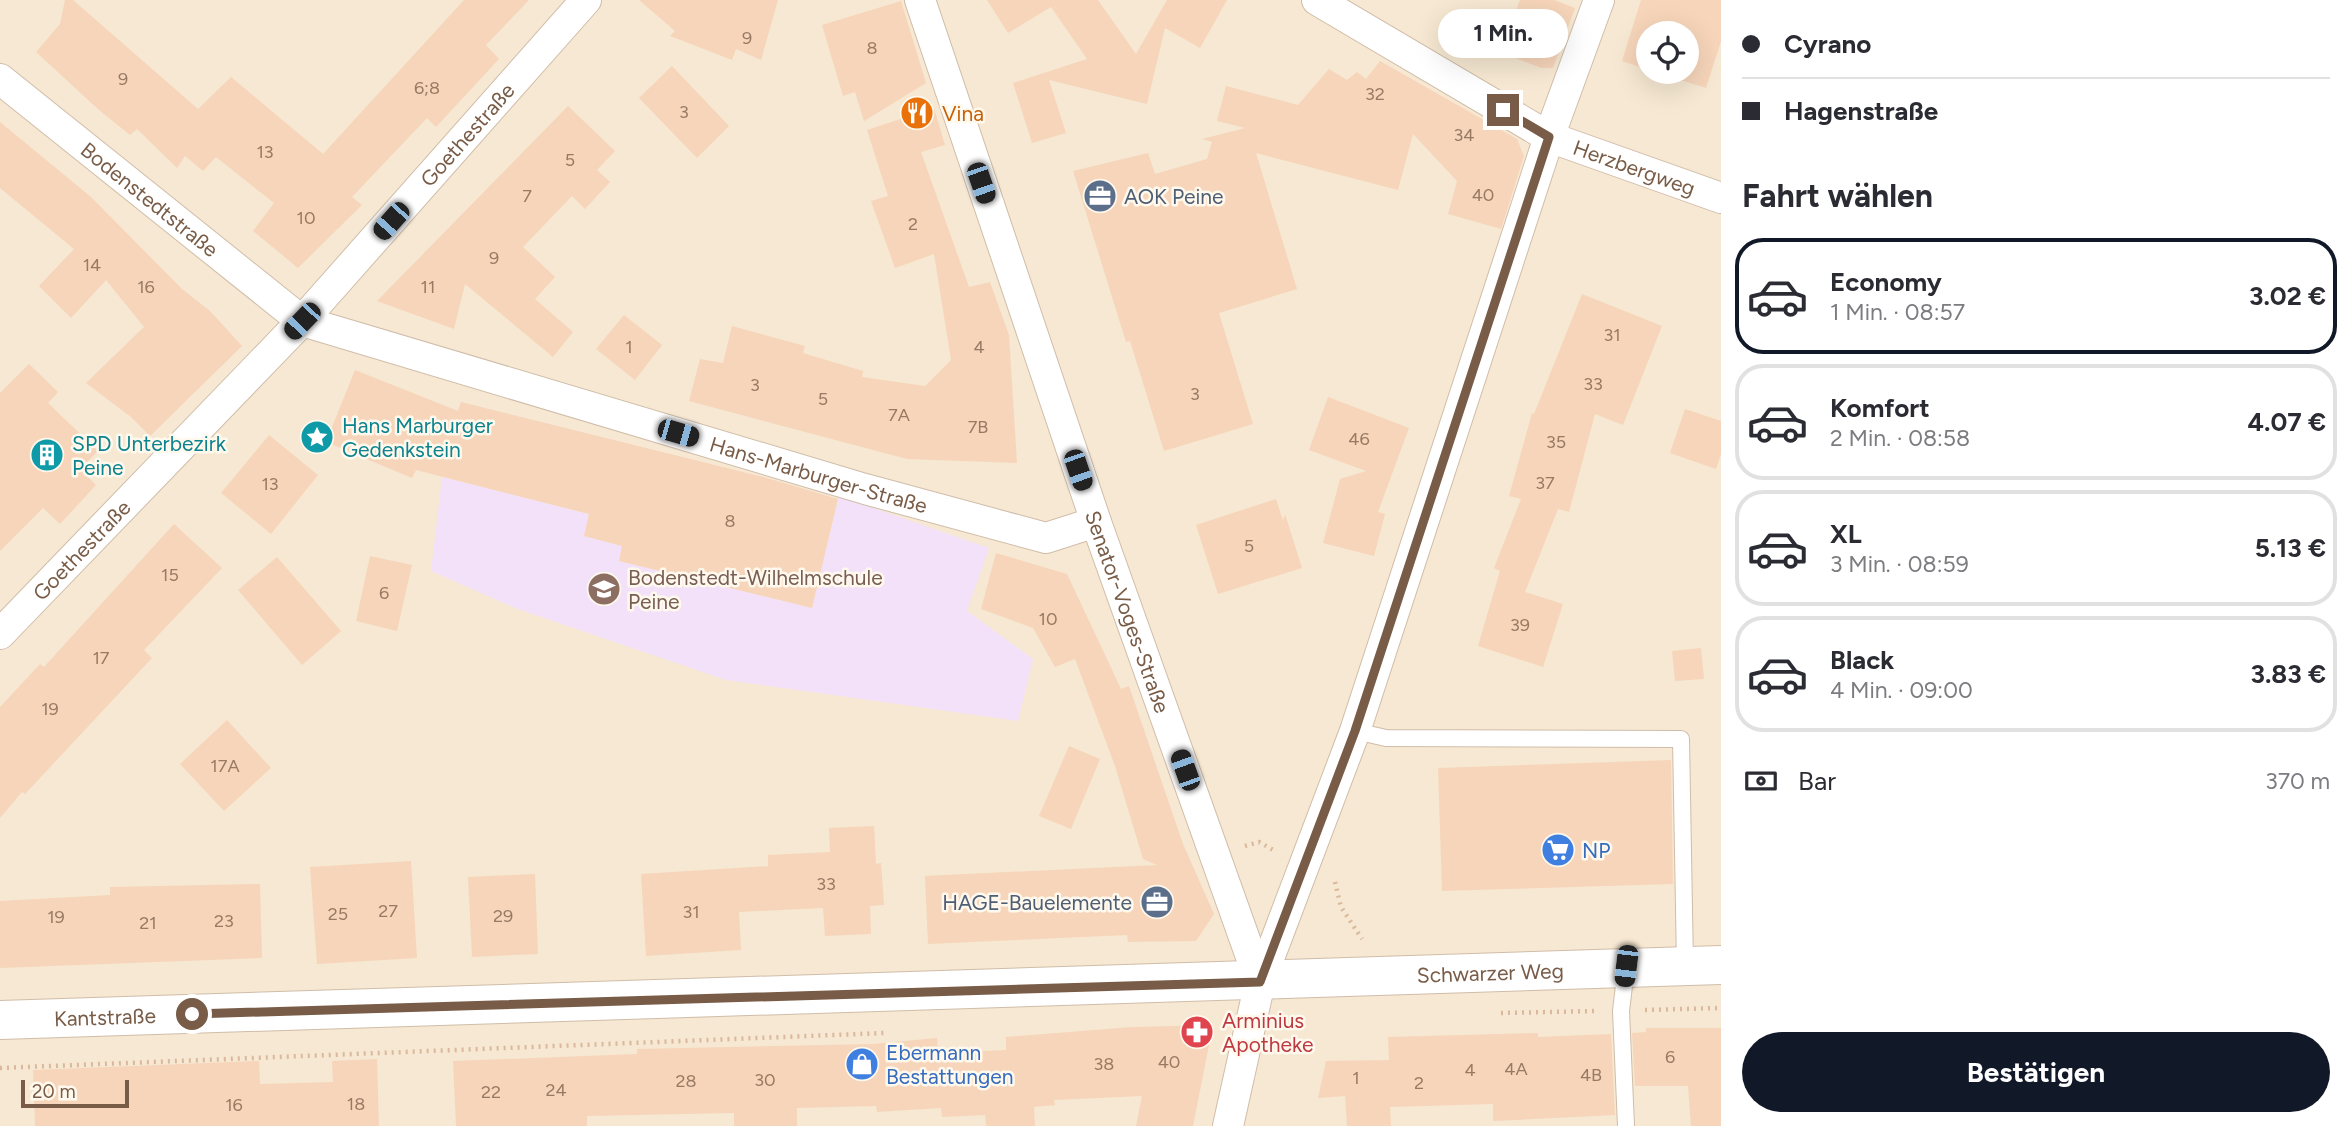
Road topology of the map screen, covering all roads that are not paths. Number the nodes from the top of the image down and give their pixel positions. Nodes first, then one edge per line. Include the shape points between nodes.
1 (586, 0) edge
2 (920, 0) edge
3 (1317, 0) edge
4 (1599, 0) edge
5 (0, 79) edge
6 (1549, 137) junction
7 (1721, 198) edge
8 (302, 321) junction
9 (1096, 522) junction
10 (0, 634) edge
11 (1355, 731) junction
12 (1703, 965) edge
13 (1626, 966) junction
14 (1260, 982) junction
15 (0, 1020) edge
16 (1228, 1126) edge
17 (1626, 1126) edge

1 - 8 street, Goethestraße
2 - 9 street, Senator-Voges-Straße
3 - 6 street, Herzbergweg
4 - 6 street
5 - 8 street, Bodenstedtstraße
6 - 7 street, Herzbergweg
6 - 11 street
8 - 9 street, Hans-Marburger-Straße via 1046,538
8 - 10 street, Goethestraße
9 - 14 street, Senator-Voges-Straße
11 - 12 lane via 1386,738 1681,739
11 - 14 street
12 - 13 street, Schwarzer Weg
13 - 14 street, Schwarzer Weg
13 - 17 lane via 1621,1010
14 - 15 street, Kantstraße
14 - 16 street

